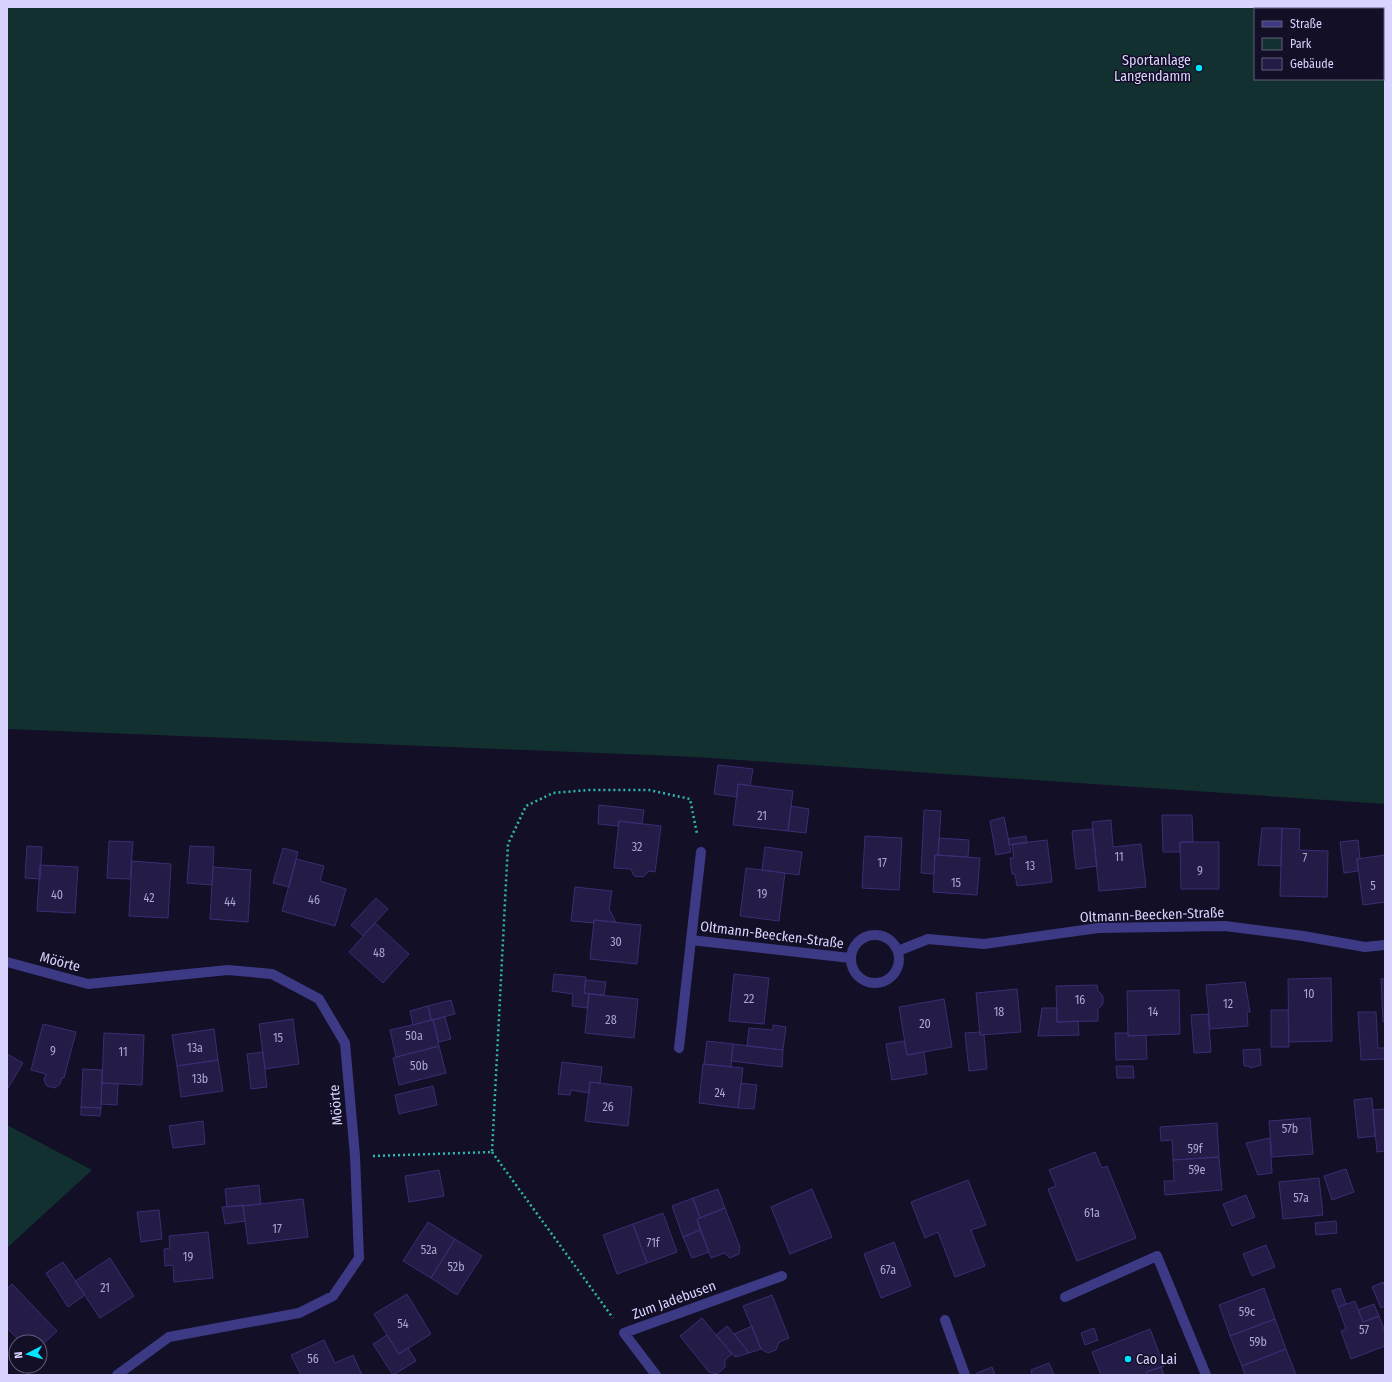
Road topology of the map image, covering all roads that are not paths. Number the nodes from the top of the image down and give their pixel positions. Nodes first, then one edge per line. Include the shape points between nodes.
1 (701, 852) road end
2 (691, 940) junction
3 (1385, 945) edge
4 (898, 951) junction
5 (850, 958) junction
6 (7, 962) edge
7 (679, 1048) dead end
8 (782, 1276) dead end
9 (1065, 1297) dead end
10 (945, 1320) dead end
11 (118, 1375) edge
12 (656, 1375) edge
13 (965, 1375) edge
14 (1206, 1375) edge

1 - 2 street, Oltmann-Beecken-Straße
2 - 5 street, Oltmann-Beecken-Straße
2 - 7 street, Oltmann-Beecken-Straße
3 - 4 street, Oltmann-Beecken-Straße via 1365,947 1225,926 1098,928 984,944 928,938
4 - 5 street, Oltmann-Beecken-Straße via 885,937 871,935 858,941 852,949
4 - 5 street, Oltmann-Beecken-Straße via 897,969 891,977 874,984 857,976
6 - 11 street, Möörte via 88,984 228,970 272,974 319,998 345,1043 355,1156 359,1258 333,1296 299,1313 169,1337
8 - 12 street, Zum Jadebusen via 624,1333
9 - 14 street via 1157,1256
10 - 13 street

